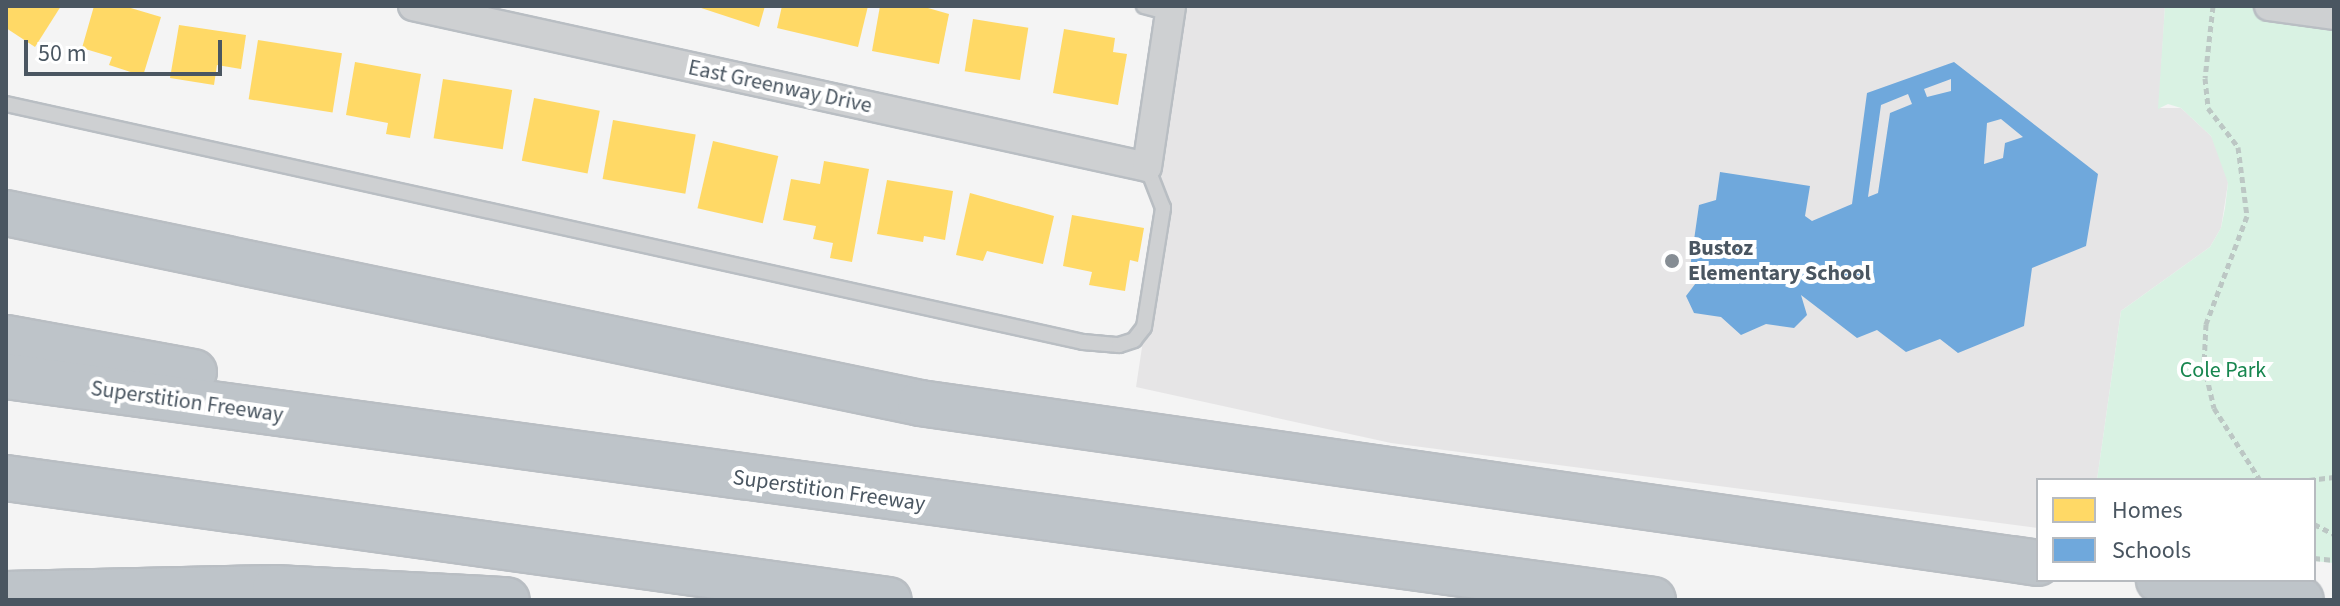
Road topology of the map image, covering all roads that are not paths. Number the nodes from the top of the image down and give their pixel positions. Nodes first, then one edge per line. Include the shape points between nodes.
1 (413, 6) edge
2 (2269, 6) edge
3 (1162, 8) edge
4 (2334, 15) edge
5 (6, 104) edge
6 (1147, 167) junction
7 (6, 213) edge
8 (6, 338) edge
9 (6, 376) edge
10 (6, 478) edge
11 (968, 510) junction
12 (2036, 563) edge
13 (2173, 582) edge
14 (6, 594) edge
15 (507, 600) edge
16 (889, 600) edge
17 (1653, 600) edge
18 (2301, 600) edge

1 - 6 street, East Greenway Drive
2 - 4 street
3 - 6 street
5 - 6 lane via 1083,342 1119,345 1134,340 1144,327 1163,208
7 - 12 highway via 920,403
8 - 11 highway via 150,366 481,413
9 - 11 highway, Superstition Freeway
10 - 16 highway
11 - 17 highway, Superstition Freeway
13 - 18 highway
14 - 15 highway via 275,588

